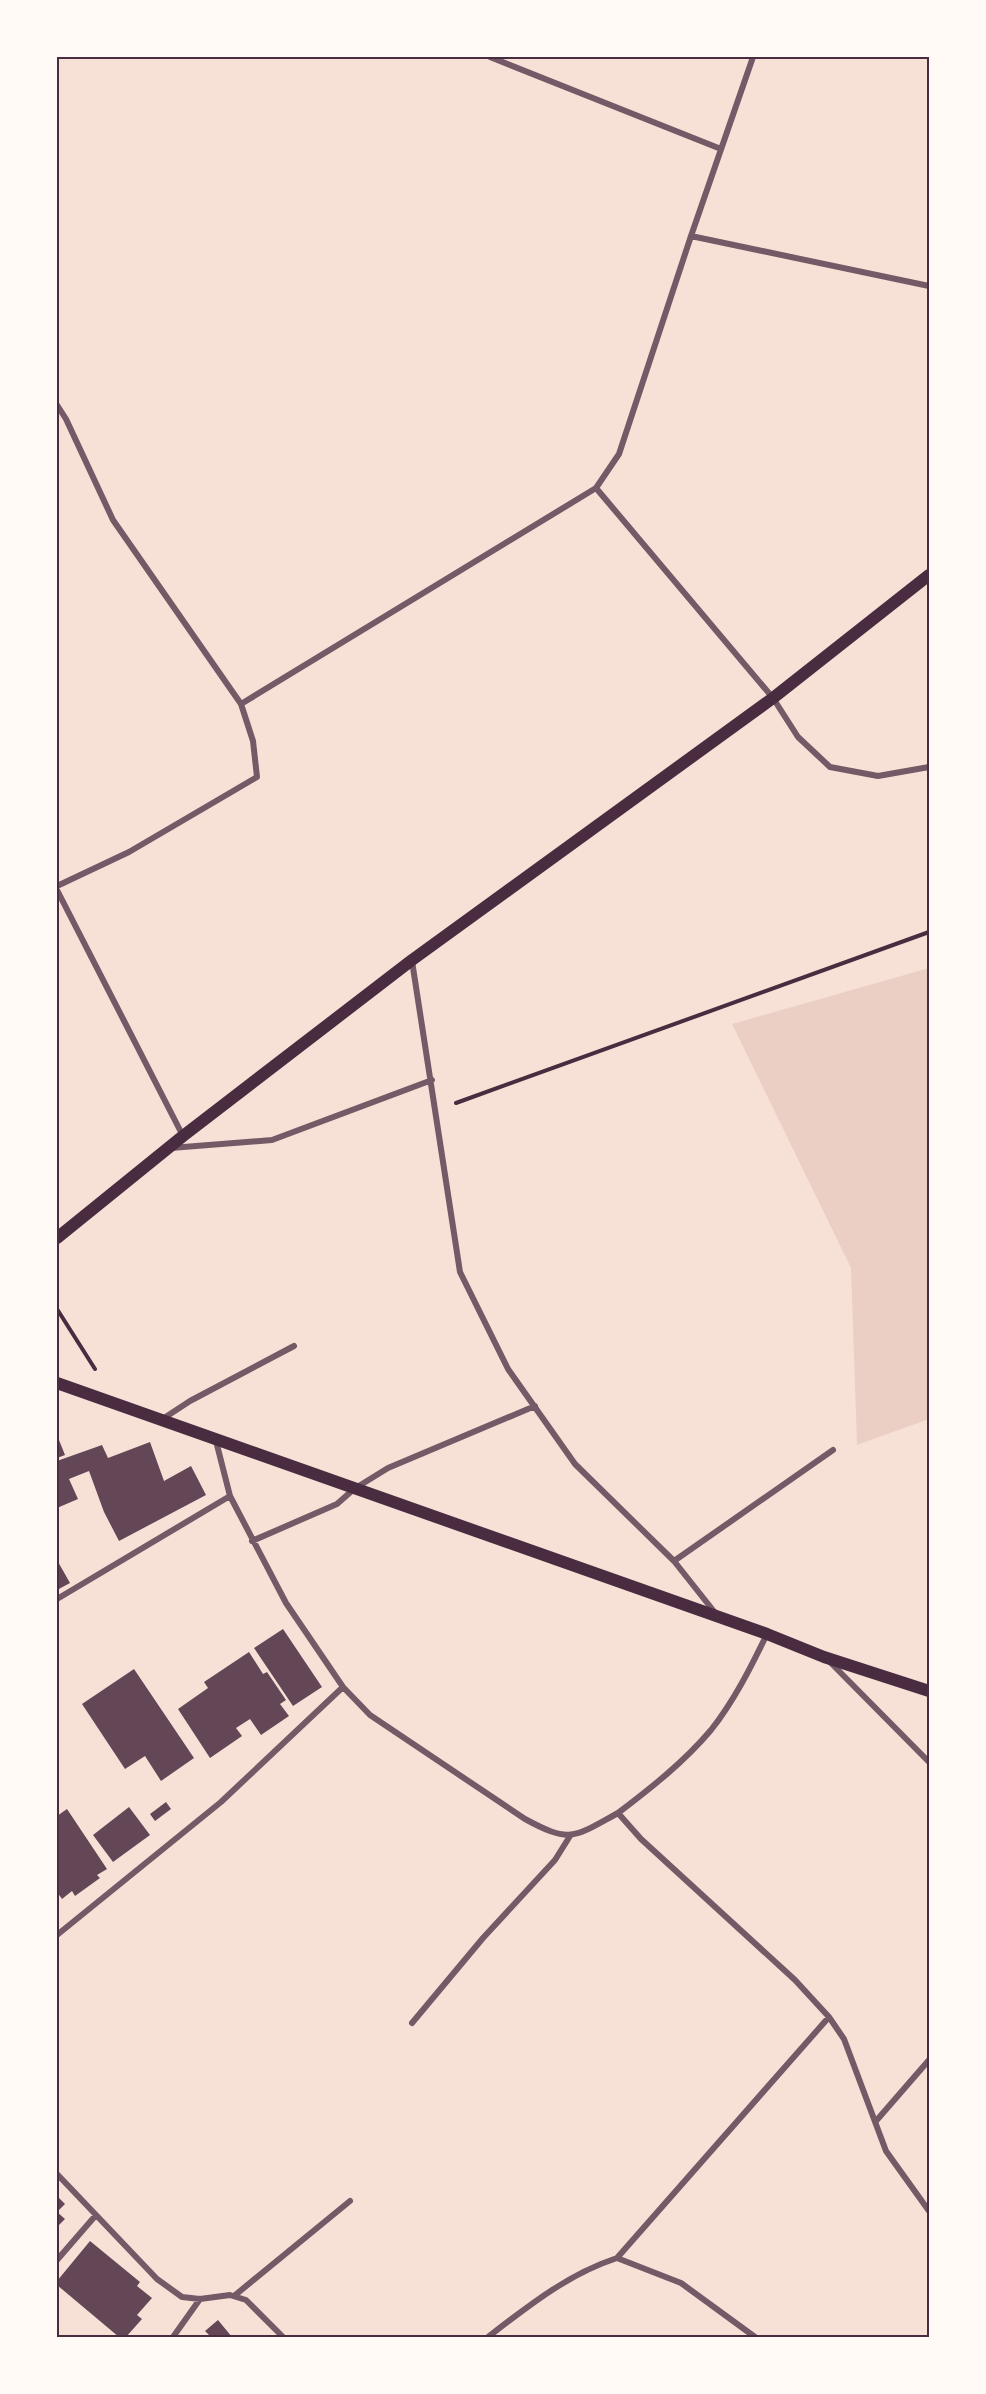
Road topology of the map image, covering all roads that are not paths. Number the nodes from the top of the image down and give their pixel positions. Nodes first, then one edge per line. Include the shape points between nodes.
1 (490, 57) edge
2 (753, 57) edge
3 (721, 149) junction
4 (691, 236) junction
5 (929, 286) edge
6 (57, 405) edge
7 (596, 488) junction
8 (929, 575) edge
9 (773, 698) junction
10 (241, 704) junction
11 (929, 767) edge
12 (57, 888) edge
13 (412, 960) junction
14 (432, 1080) junction
15 (183, 1137) junction
16 (169, 1148) junction
17 (57, 1238) edge
18 (294, 1346) dead end
19 (57, 1383) edge
20 (535, 1406) junction
21 (160, 1420) junction
22 (215, 1440) junction
23 (833, 1450) dead end
24 (354, 1489) junction
25 (230, 1496) junction
26 (252, 1541) junction
27 (674, 1561) junction
28 (57, 1599) edge
29 (718, 1617) junction
30 (767, 1634) junction
31 (824, 1657) junction
32 (343, 1687) junction
33 (929, 1691) edge
34 (929, 1762) edge
35 (618, 1813) junction
36 (570, 1836) junction
37 (57, 1935) edge
38 (830, 2017) junction
39 (411, 2023) dead end
40 (929, 2060) edge
41 (876, 2121) junction
42 (57, 2174) edge
43 (350, 2201) dead end
44 (929, 2211) edge
45 (96, 2214) junction
46 (617, 2258) junction
47 (57, 2260) edge
48 (234, 2296) junction
49 (200, 2299) junction
50 (172, 2337) edge
51 (283, 2337) edge
52 (488, 2337) edge
53 (755, 2337) edge

1 - 3 street
2 - 3 street
3 - 4 street
4 - 5 street
4 - 7 street via 619,454
6 - 10 street via 113,520
7 - 9 street
7 - 10 street
8 - 9 main road
9 - 11 street via 798,737 830,768 878,776
9 - 13 main road
10 - 12 street via 253,741 257,777 129,852
12 - 15 street
13 - 14 street
13 - 15 main road
14 - 16 street via 272,1140
14 - 20 street via 460,1272 508,1369
15 - 16 main road
16 - 17 main road
18 - 21 street
19 - 21 main road
20 - 24 street via 388,1468
20 - 27 street via 575,1464
21 - 22 main road
22 - 24 main road
22 - 25 street
23 - 27 street
24 - 26 street via 337,1504
24 - 29 main road
25 - 26 street
25 - 28 street
26 - 32 street via 286,1603
27 - 29 street
29 - 30 main road
30 - 31 main road
30 - 35 street via 745,1678 711,1730 666,1775
31 - 33 main road
31 - 34 street
32 - 36 street via 370,1715 525,1819 550,1832
32 - 37 street via 220,1802
35 - 36 street
35 - 38 street
36 - 39 street via 555,1860
38 - 41 street via 844,2039
38 - 46 street
40 - 41 street
41 - 44 street via 886,2151
42 - 45 street
43 - 48 street
45 - 47 street
45 - 49 street via 157,2279 182,2297
46 - 52 street via 590,2267 530,2304
46 - 53 street via 681,2283
48 - 49 street
48 - 51 street via 246,2300
49 - 50 street

